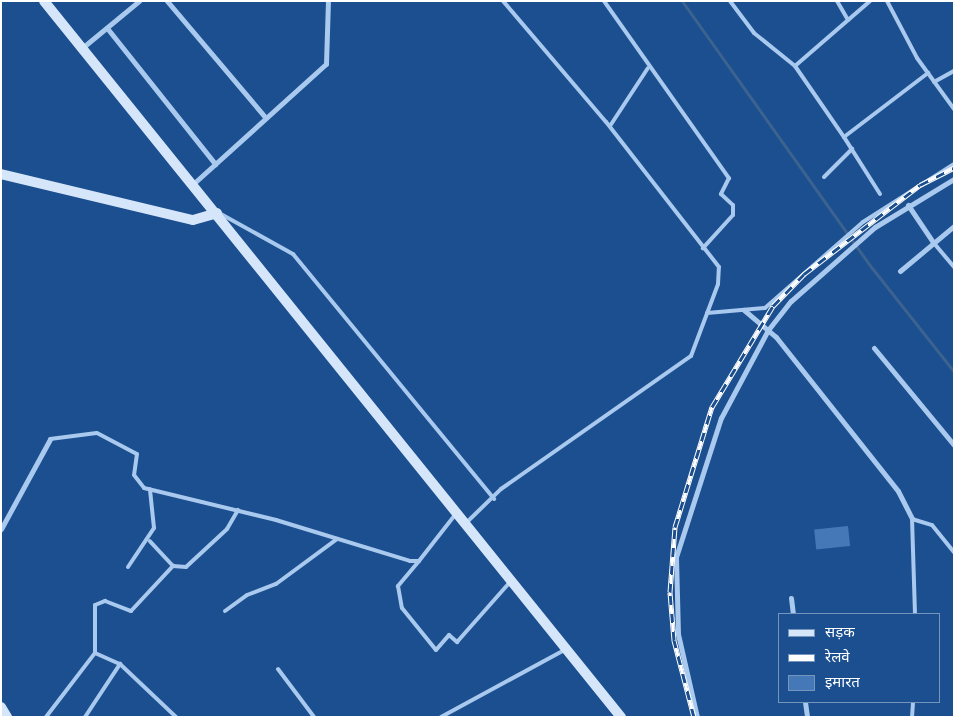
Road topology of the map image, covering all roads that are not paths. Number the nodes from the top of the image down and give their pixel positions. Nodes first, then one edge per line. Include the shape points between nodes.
1 (44, 1) edge
2 (139, 1) edge
3 (167, 1) edge
4 (328, 1) edge
5 (503, 1) edge
6 (604, 1) edge
7 (739, 1) edge
8 (837, 1) edge
9 (870, 1) edge
10 (887, 1) edge
11 (731, 3) edge
12 (848, 20) junction
13 (107, 28) junction
14 (82, 48) junction
15 (795, 66) junction
16 (648, 68) junction
17 (954, 70) edge
18 (928, 73) junction
19 (934, 82) junction
20 (954, 109) edge
21 (266, 118) junction
22 (610, 126) junction
23 (844, 137) junction
24 (852, 149) junction
25 (215, 164) junction
26 (954, 164) edge
27 (1, 174) edge
28 (824, 177) dead end
29 (954, 178) edge
30 (193, 184) junction
31 (880, 194) dead end
32 (908, 205) junction
33 (217, 213) junction
34 (954, 226) edge
35 (932, 242) junction
36 (703, 248) junction
37 (954, 267) edge
38 (900, 271) dead end
39 (744, 310) junction
40 (707, 313) junction
41 (768, 330) junction
42 (874, 348) dead end
43 (50, 439) joint
44 (954, 445) edge
45 (150, 490) junction
46 (494, 499) junction
47 (238, 510) junction
48 (456, 513) junction
49 (912, 519) junction
50 (465, 524) junction
51 (1, 529) edge
52 (338, 539) junction
53 (150, 540) junction
54 (954, 552) edge
55 (419, 560) junction
56 (173, 566) junction
57 (128, 567) dead end
58 (511, 581) junction
59 (791, 598) dead end
60 (225, 612) dead end
61 (793, 613) edge
62 (915, 613) edge
63 (566, 649) junction
64 (95, 653) junction
65 (120, 664) junction
66 (278, 669) dead end
67 (805, 703) edge
68 (913, 703) edge
69 (1, 707) edge
70 (8, 717) edge
71 (46, 717) edge
72 (85, 717) edge
73 (176, 717) edge
74 (314, 717) edge
75 (441, 717) edge
76 (621, 717) edge
77 (697, 717) edge
78 (807, 717) edge
79 (912, 717) edge

1 - 14 street
2 - 13 street
3 - 21 street
4 - 21 street via 326,64
5 - 22 lane
6 - 16 lane
7 - 11 lane
8 - 12 lane
9 - 12 lane
10 - 18 lane
11 - 15 lane via 754,33
12 - 15 lane
13 - 14 street
13 - 25 street
14 - 30 street
15 - 23 lane
16 - 22 lane
16 - 36 lane via 729,178 721,194 733,206 733,215
17 - 19 lane
18 - 19 lane
18 - 23 lane
19 - 20 lane
21 - 25 street
22 - 36 lane
23 - 24 lane
24 - 28 lane
24 - 31 lane
25 - 30 street
26 - 39 lane via 863,222 765,308
27 - 33 street via 193,220
29 - 32 street
30 - 33 street
32 - 35 street
32 - 41 street via 814,279
33 - 46 lane via 292,254
33 - 48 street
34 - 35 street
35 - 37 lane
35 - 38 street
36 - 40 lane via 719,267
39 - 40 lane
39 - 41 street
40 - 46 lane via 691,356 502,489
41 - 49 street via 892,484
41 - 77 street via 708,449 676,556 678,634
42 - 44 street
43 - 45 lane via 97,433 125,444 137,454 134,475
43 - 51 street
45 - 47 lane
45 - 53 lane via 154,528
46 - 50 lane
47 - 52 lane
47 - 56 lane via 228,529 186,568
48 - 50 street
48 - 55 lane
49 - 54 lane via 932,525
49 - 62 lane
50 - 58 street
52 - 55 lane
52 - 60 lane via 276,584 247,595
53 - 56 lane
53 - 57 lane
55 - 58 lane via 398,586 402,608 436,650 449,635 457,642
56 - 64 lane via 131,611 105,601 95,605
58 - 63 street
59 - 61 street
63 - 75 lane
63 - 76 street
64 - 65 lane
64 - 71 lane
65 - 72 lane
65 - 73 lane
66 - 74 lane
67 - 78 street
68 - 79 lane
69 - 70 street

